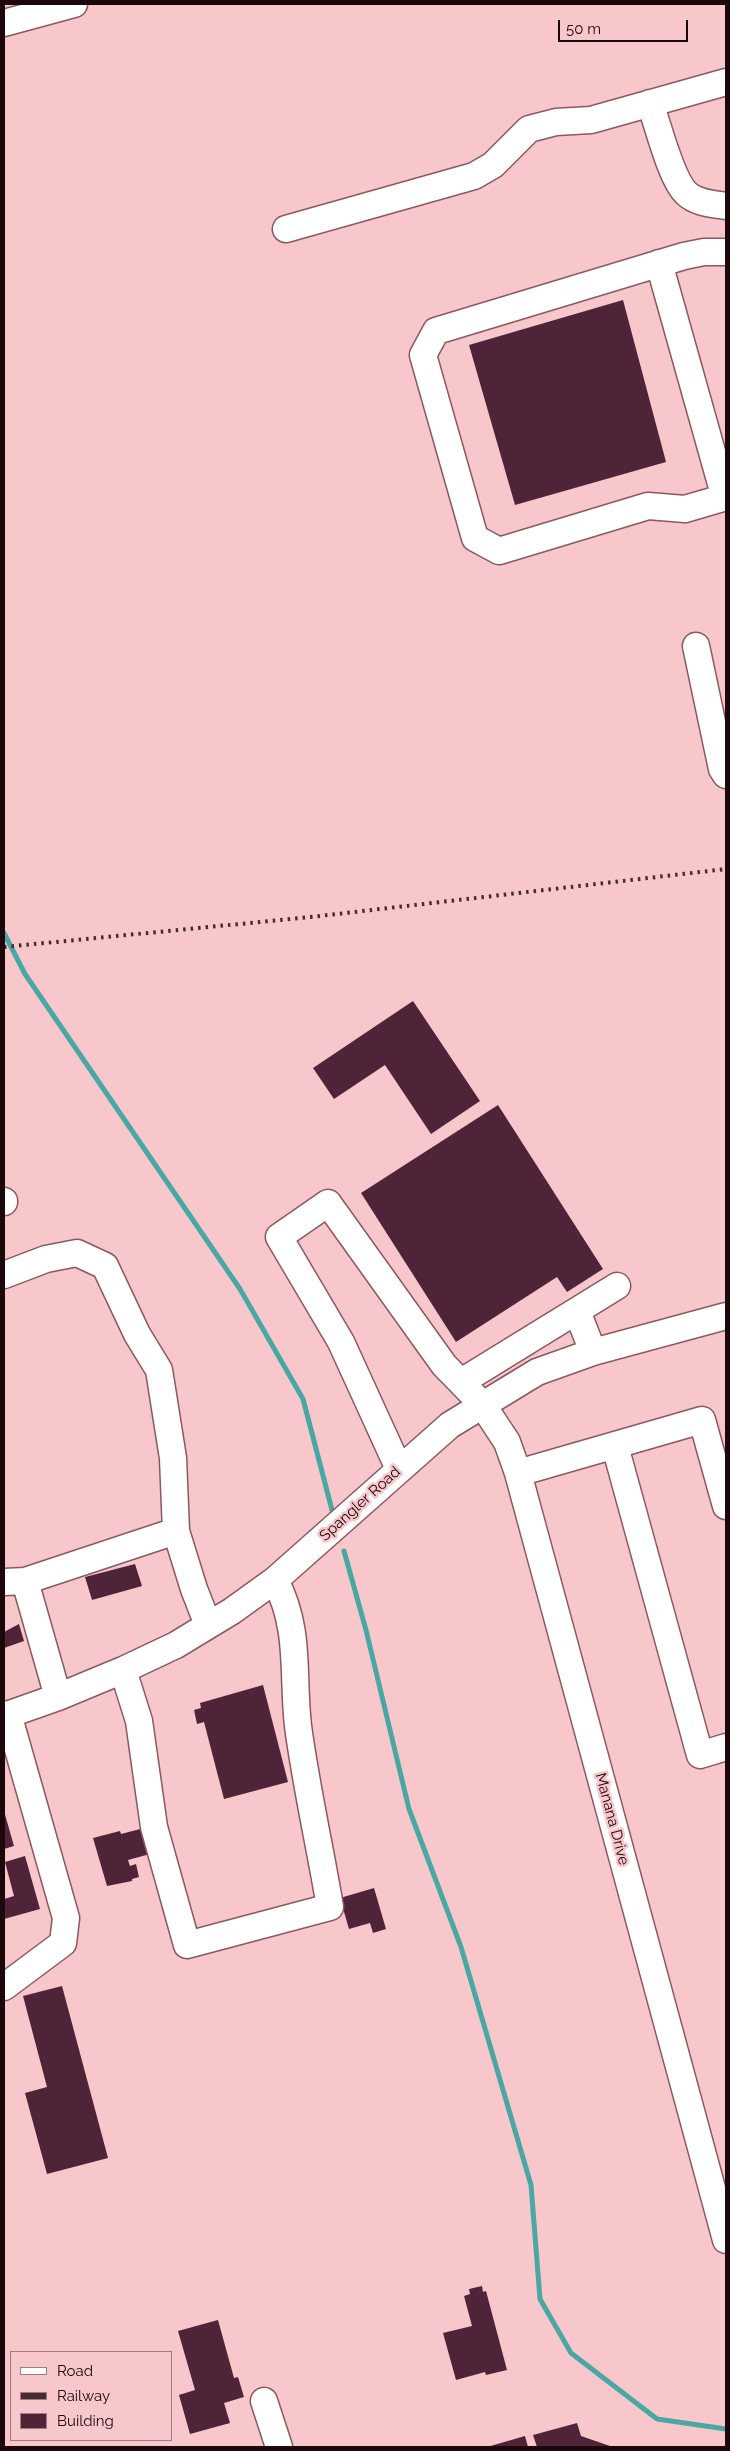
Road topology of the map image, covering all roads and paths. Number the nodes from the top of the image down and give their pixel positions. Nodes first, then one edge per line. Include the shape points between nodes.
1 (74, 4) edge
2 (33, 9) edge
3 (4, 23) edge
4 (726, 82) edge
5 (650, 103) junction
6 (726, 206) edge
7 (286, 229) dead end
8 (726, 252) edge
9 (660, 263) junction
10 (726, 498) edge
11 (696, 646) dead end
12 (726, 776) edge
13 (4, 1275) edge
14 (617, 1286) dead end
15 (577, 1311) junction
16 (726, 1316) edge
17 (593, 1352) junction
18 (452, 1373) junction
19 (482, 1404) junction
20 (615, 1446) junction
21 (399, 1470) junction
22 (518, 1473) junction
23 (726, 1506) edge
24 (176, 1531) junction
25 (275, 1580) junction
26 (14, 1582) edge
27 (208, 1625) junction
28 (123, 1670) junction
29 (58, 1697) junction
30 (6, 1715) edge
31 (726, 1747) edge
32 (4, 1987) edge
33 (726, 2240) edge
34 (264, 2401) dead end
35 (278, 2447) edge

1 - 2 street
2 - 3 street
4 - 5 street
5 - 6 street via 676,177 686,194
5 - 7 street via 591,120 556,122 529,129 493,165 474,176
8 - 9 street via 704,252
9 - 10 street
9 - 10 street via 436,331 423,355 475,538 499,551 648,506 685,509
11 - 12 street via 722,770
13 - 24 street via 46,1259 77,1253 105,1266 137,1334 160,1370 173,1458
14 - 15 street
15 - 17 street
15 - 18 street
16 - 17 street, Spangler Road
17 - 19 street, Spangler Road via 537,1372
18 - 19 street, Manana Drive
18 - 21 street, Manana Drive via 328,1203 280,1238 341,1342
19 - 21 street, Spangler Road via 450,1425
19 - 22 street, Manana Drive via 507,1442
20 - 22 street
20 - 23 street via 702,1420
20 - 31 street via 700,1755
21 - 25 street, Spangler Road
22 - 33 street, Manana Drive
24 - 26 street
24 - 27 street
25 - 27 street, Spangler Road
25 - 28 street via 286,1601 294,1642 298,1728 330,1907 187,1945 154,1827 139,1721
26 - 29 street
27 - 28 street, Spangler Road via 176,1645
28 - 29 street, Spangler Road
29 - 30 street, Spangler Road
30 - 32 street via 66,1918 63,1943
34 - 35 street

